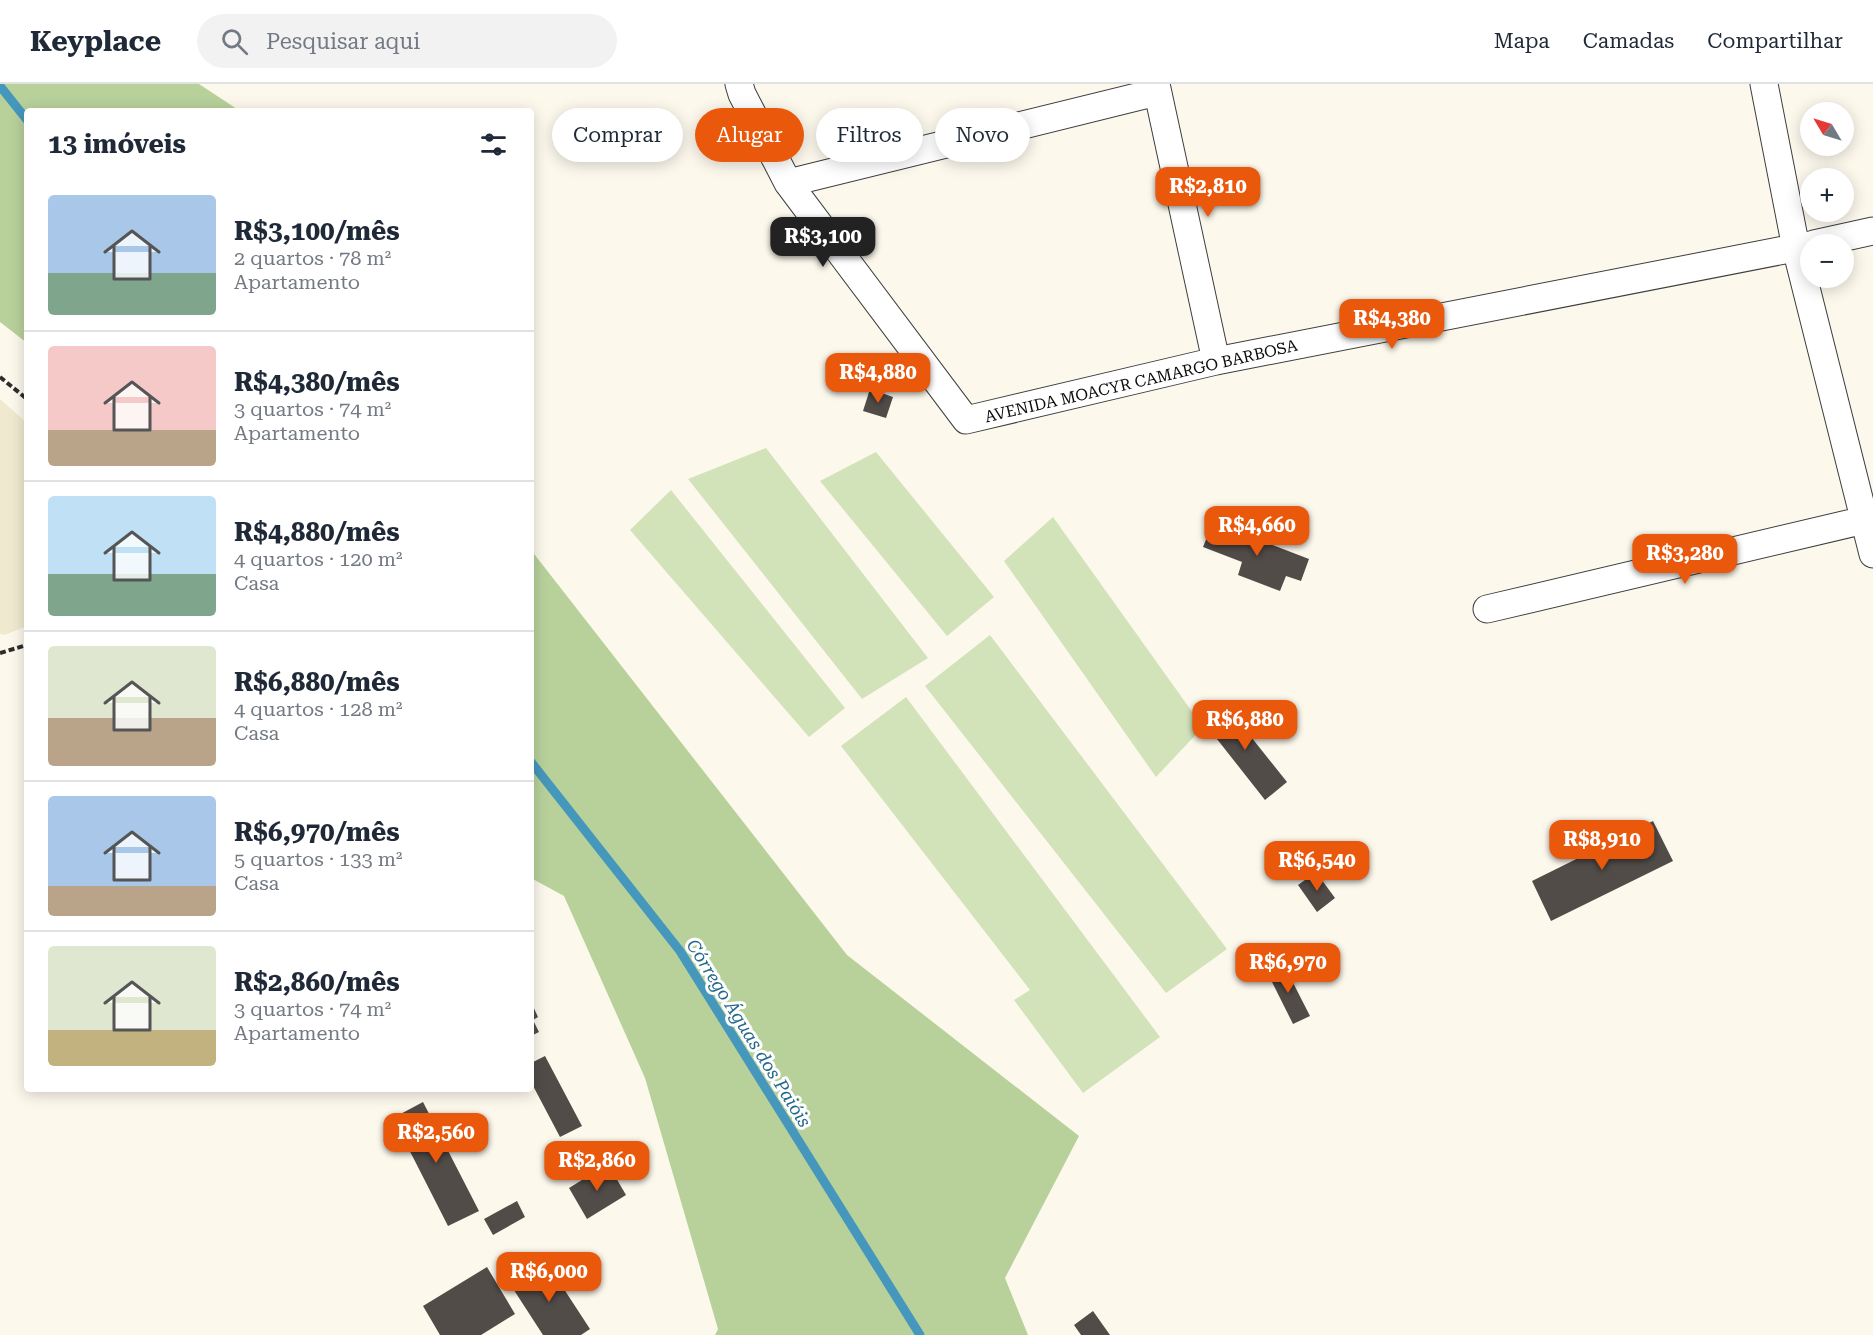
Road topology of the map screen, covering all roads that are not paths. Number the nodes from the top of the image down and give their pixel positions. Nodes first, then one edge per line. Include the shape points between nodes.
1 (739, 84) edge
2 (1764, 84) edge
3 (1156, 88) edge
4 (788, 183) junction
5 (1873, 231) edge
6 (1804, 234) edge
7 (1854, 235) edge
8 (1800, 247) edge
9 (1816, 288) edge
10 (1216, 361) junction
11 (1868, 519) edge
12 (1873, 554) edge
13 (1487, 609) dead end

1 - 4 street
2 - 6 street
3 - 4 street
3 - 10 street
4 - 10 street, AVENIDA MOACYR CAMARGO BARBOSA via 966,420
5 - 7 street, AVENIDA MOACYR CAMARGO BARBOSA
8 - 10 street, AVENIDA MOACYR CAMARGO BARBOSA
9 - 11 street
11 - 12 street
11 - 13 street

